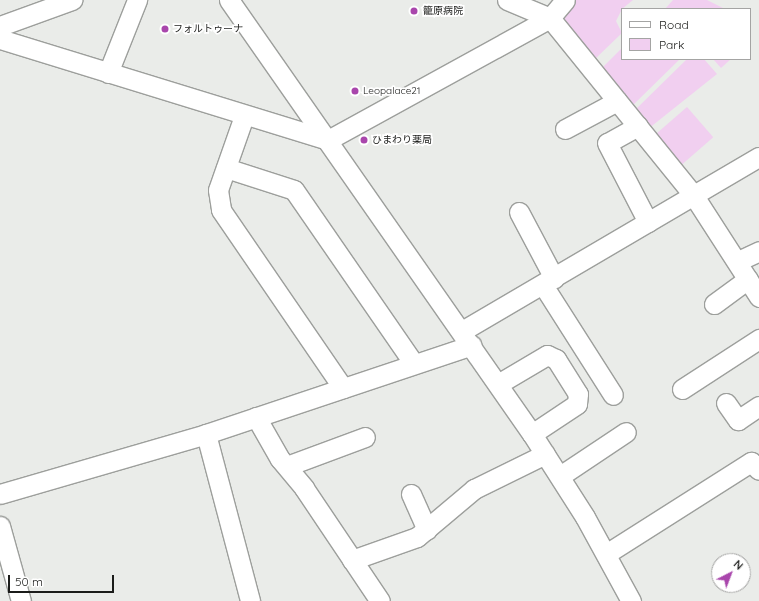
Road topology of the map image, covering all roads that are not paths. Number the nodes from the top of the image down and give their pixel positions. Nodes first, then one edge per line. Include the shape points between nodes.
1 (72, 0) edge
2 (137, 0) edge
3 (229, 0) edge
4 (507, 0) edge
5 (566, 0) edge
6 (550, 18) junction
7 (0, 26) edge
8 (0, 40) edge
9 (108, 73) junction
10 (617, 100) junction
11 (244, 116) junction
12 (638, 126) junction
13 (565, 129) dead end
14 (328, 140) junction
15 (759, 157) edge
16 (226, 168) junction
17 (694, 196) junction
18 (519, 212) dead end
19 (648, 222) junction
20 (759, 251) edge
21 (738, 261) junction
22 (748, 279) junction
23 (548, 281) junction
24 (759, 297) edge
25 (714, 304) dead end
26 (467, 338) junction
27 (759, 339) edge
28 (414, 364) junction
29 (498, 384) junction
30 (342, 388) junction
31 (682, 389) dead end
32 (613, 395) dead end
33 (726, 403) dead end
34 (759, 406) edge
35 (256, 417) junction
36 (626, 432) dead end
37 (206, 434) junction
38 (532, 434) junction
39 (365, 437) dead end
40 (545, 454) junction
41 (287, 466) junction
42 (759, 470) edge
43 (560, 476) junction
44 (0, 494) edge
45 (411, 494) dead end
46 (0, 526) edge
47 (427, 530) junction
48 (606, 554) junction
49 (352, 560) junction
50 (22, 601) edge
51 (250, 601) edge
52 (380, 601) edge
53 (631, 601) edge

1 - 7 street
2 - 9 street
3 - 14 street
4 - 6 street
5 - 6 street
6 - 10 street
6 - 14 street
8 - 9 street
9 - 11 street
10 - 12 street
10 - 13 street
11 - 14 street
11 - 16 street
12 - 17 street
12 - 19 street via 607,143
14 - 26 street
15 - 17 street
16 - 28 street via 294,190
16 - 30 street via 218,190 221,210
17 - 19 street
17 - 21 street
18 - 23 street
19 - 23 street
20 - 21 street
21 - 22 street
22 - 24 street
22 - 25 street
23 - 26 street
23 - 32 street
26 - 28 street
26 - 29 street
27 - 31 street
28 - 30 street
29 - 38 street
29 - 38 street via 547,355 556,360 578,394 577,404
30 - 35 street
33 - 34 street via 738,420
35 - 37 street
35 - 41 street
36 - 43 street
37 - 44 street
37 - 51 street
38 - 40 street
39 - 41 street
40 - 43 street
40 - 47 street via 474,489
41 - 49 street
42 - 48 street via 751,462
43 - 48 street
45 - 47 street
46 - 50 street
47 - 49 street via 405,542
48 - 53 street
49 - 52 street

